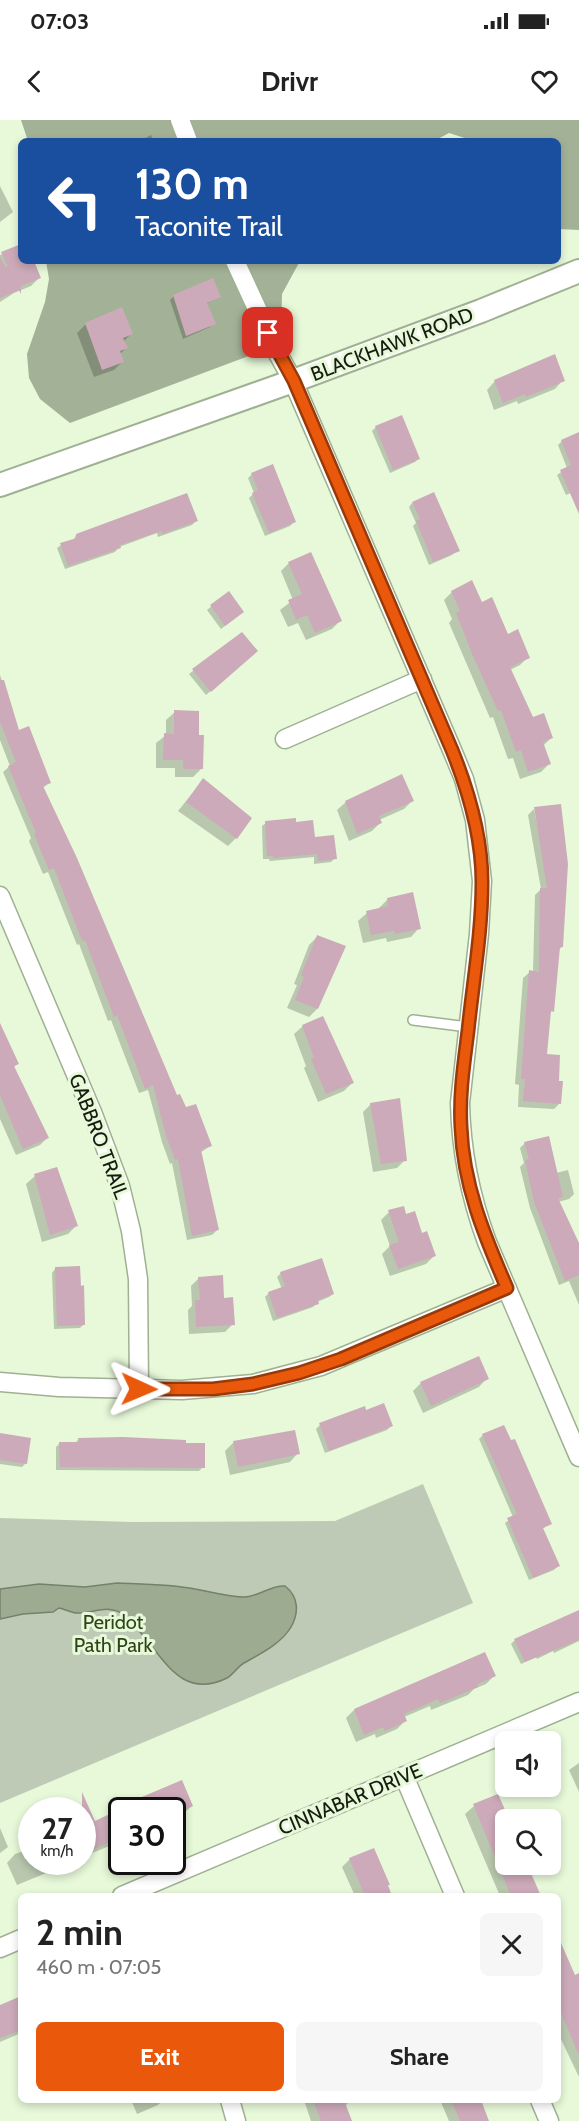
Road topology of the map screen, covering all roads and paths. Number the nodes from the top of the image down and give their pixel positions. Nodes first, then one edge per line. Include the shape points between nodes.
1 (180, 120) edge
2 (187, 138) edge
3 (236, 264) edge
4 (578, 274) edge
5 (294, 381) junction
6 (0, 485) edge
7 (422, 679) junction
8 (285, 739) dead end
9 (0, 896) edge
10 (413, 1020) dead end
11 (468, 1027) junction
12 (507, 1288) junction
13 (0, 1382) edge
14 (139, 1389) junction
15 (579, 1457) edge
16 (579, 1702) edge
17 (404, 1776) junction
18 (145, 1891) edge
19 (454, 1893) edge
20 (18, 1940) edge
21 (0, 1948) edge
22 (231, 2103) edge
23 (541, 2103) edge
24 (236, 2121) edge
25 (549, 2121) edge

1 - 2 street
3 - 5 street
4 - 5 street, BLACKHAWK ROAD
5 - 6 street, BLACKHAWK ROAD
5 - 7 street
7 - 8 street
7 - 11 street via 464,779 480,851 482,903
9 - 14 street, GABBRO TRAIL via 93,1112 120,1186 138,1279
10 - 11 lane
11 - 12 street via 460,1103 466,1174 478,1219
12 - 14 street via 299,1373 213,1389
12 - 15 street
13 - 14 street
16 - 17 street, CINNABAR DRIVE
17 - 18 street, CINNABAR DRIVE
17 - 19 street
20 - 21 street
22 - 24 street
23 - 25 street

